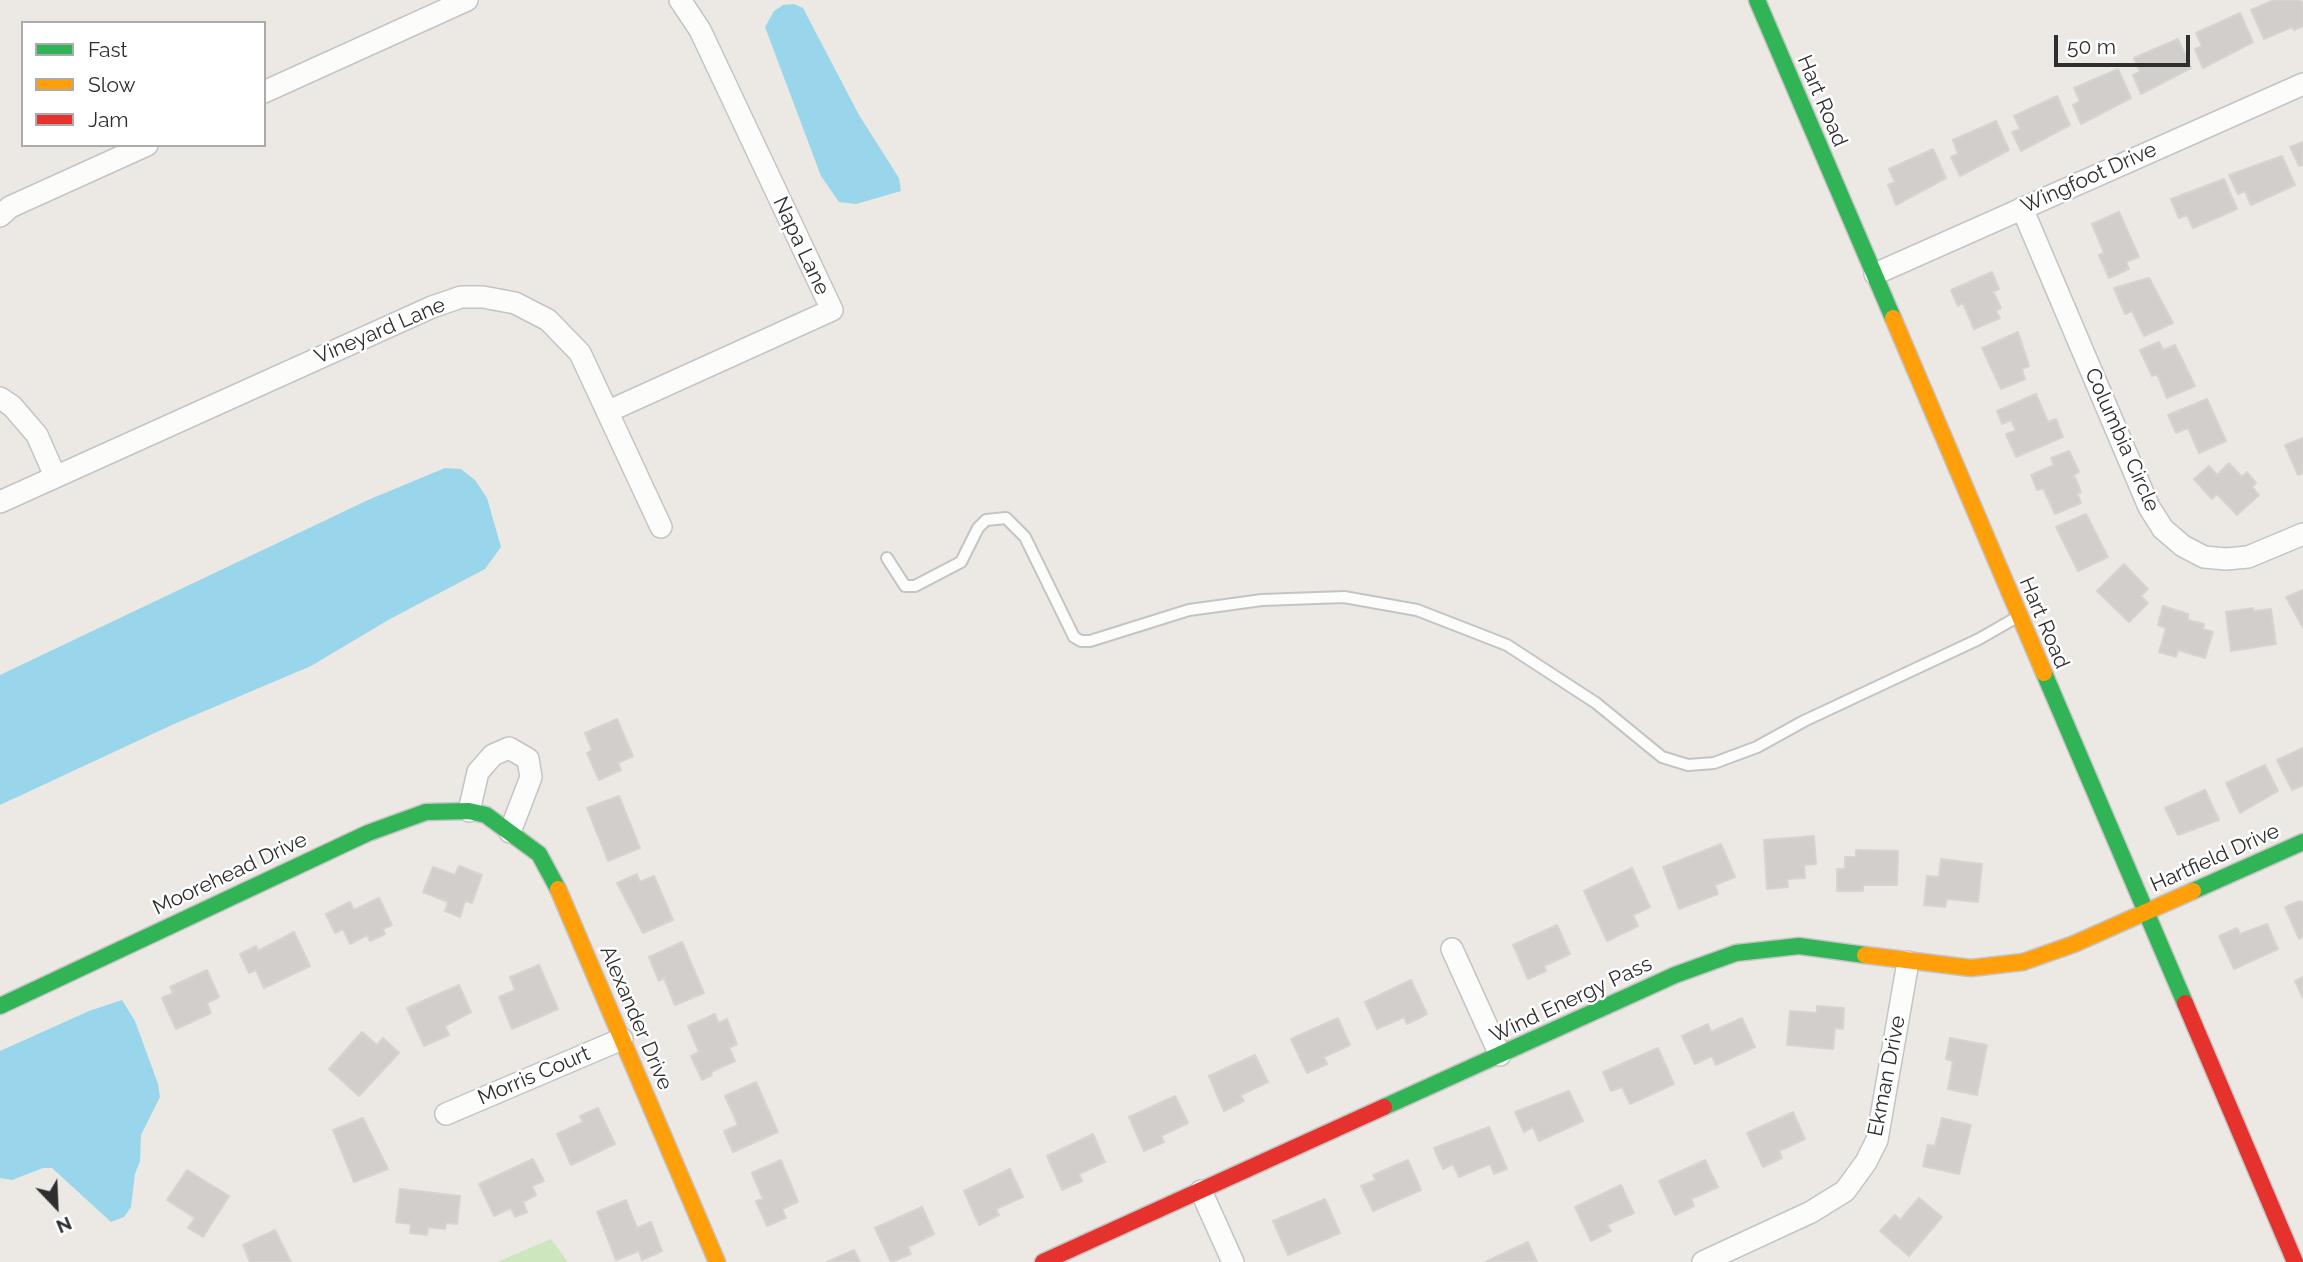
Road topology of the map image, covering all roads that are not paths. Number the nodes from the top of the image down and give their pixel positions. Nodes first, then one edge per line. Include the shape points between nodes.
1 (467, 0) edge
2 (680, 0) edge
3 (1757, 0) edge
4 (2303, 84) edge
5 (266, 91) edge
6 (143, 147) edge
7 (2022, 208) junction
8 (0, 216) edge
9 (1875, 274) junction
10 (0, 398) edge
11 (609, 411) junction
12 (55, 476) junction
13 (0, 502) edge
14 (661, 527) dead end
15 (2303, 534) edge
16 (887, 558) dead end
17 (2019, 616) junction
18 (477, 813) junction
19 (510, 832) junction
20 (2303, 842) edge
21 (2144, 913) junction
22 (1452, 949) dead end
23 (1908, 962) junction
24 (0, 1006) edge
25 (622, 1039) junction
26 (1500, 1055) junction
27 (446, 1114) dead end
28 (1201, 1191) junction
29 (717, 1262) edge
30 (1043, 1262) edge
31 (1233, 1262) edge
32 (1703, 1262) edge
33 (2295, 1262) edge

1 - 5 street
2 - 11 street, Napa Lane via 700,30 832,310
3 - 9 street, Hart Road
4 - 7 street, Wingfoot Drive
6 - 8 street via 10,207
7 - 9 street, Wingfoot Drive
7 - 15 street, Columbia Circle via 2149,507 2163,529 2204,557 2226,559 2248,557
9 - 17 street, Hart Road
10 - 12 street via 37,435
11 - 12 street, Vineyard Lane via 580,353 548,320 515,303 461,297
11 - 14 street, Vineyard Lane
12 - 13 street, Vineyard Lane
16 - 17 lane via 905,586 915,586 961,562 985,520 1006,518 1025,537 1074,637 1081,641 1189,610 1262,600 1344,597 1417,610 1507,645 1596,702 1662,757 1688,765 1714,763 1756,747
17 - 21 street, Hart Road
18 - 19 street, Alexander Drive
18 - 19 street via 478,772 493,755 509,748 528,759 531,777
18 - 24 street, Moorehead Drive via 425,812 368,833
19 - 25 street, Alexander Drive via 539,853 551,872
20 - 21 street, Hartfield Drive
21 - 23 street, Wind Energy Pass via 2024,962 1971,968
21 - 33 street, Hart Road
22 - 26 street
23 - 26 street, Wind Energy Pass via 1799,946 1736,953 1675,975
23 - 32 street, Ekman Drive via 1877,1140 1866,1162 1845,1191 1811,1212
25 - 27 street, Morris Court
25 - 29 street, Alexander Drive
26 - 28 street, Wind Energy Pass
28 - 30 street, Wind Energy Pass
28 - 31 street

